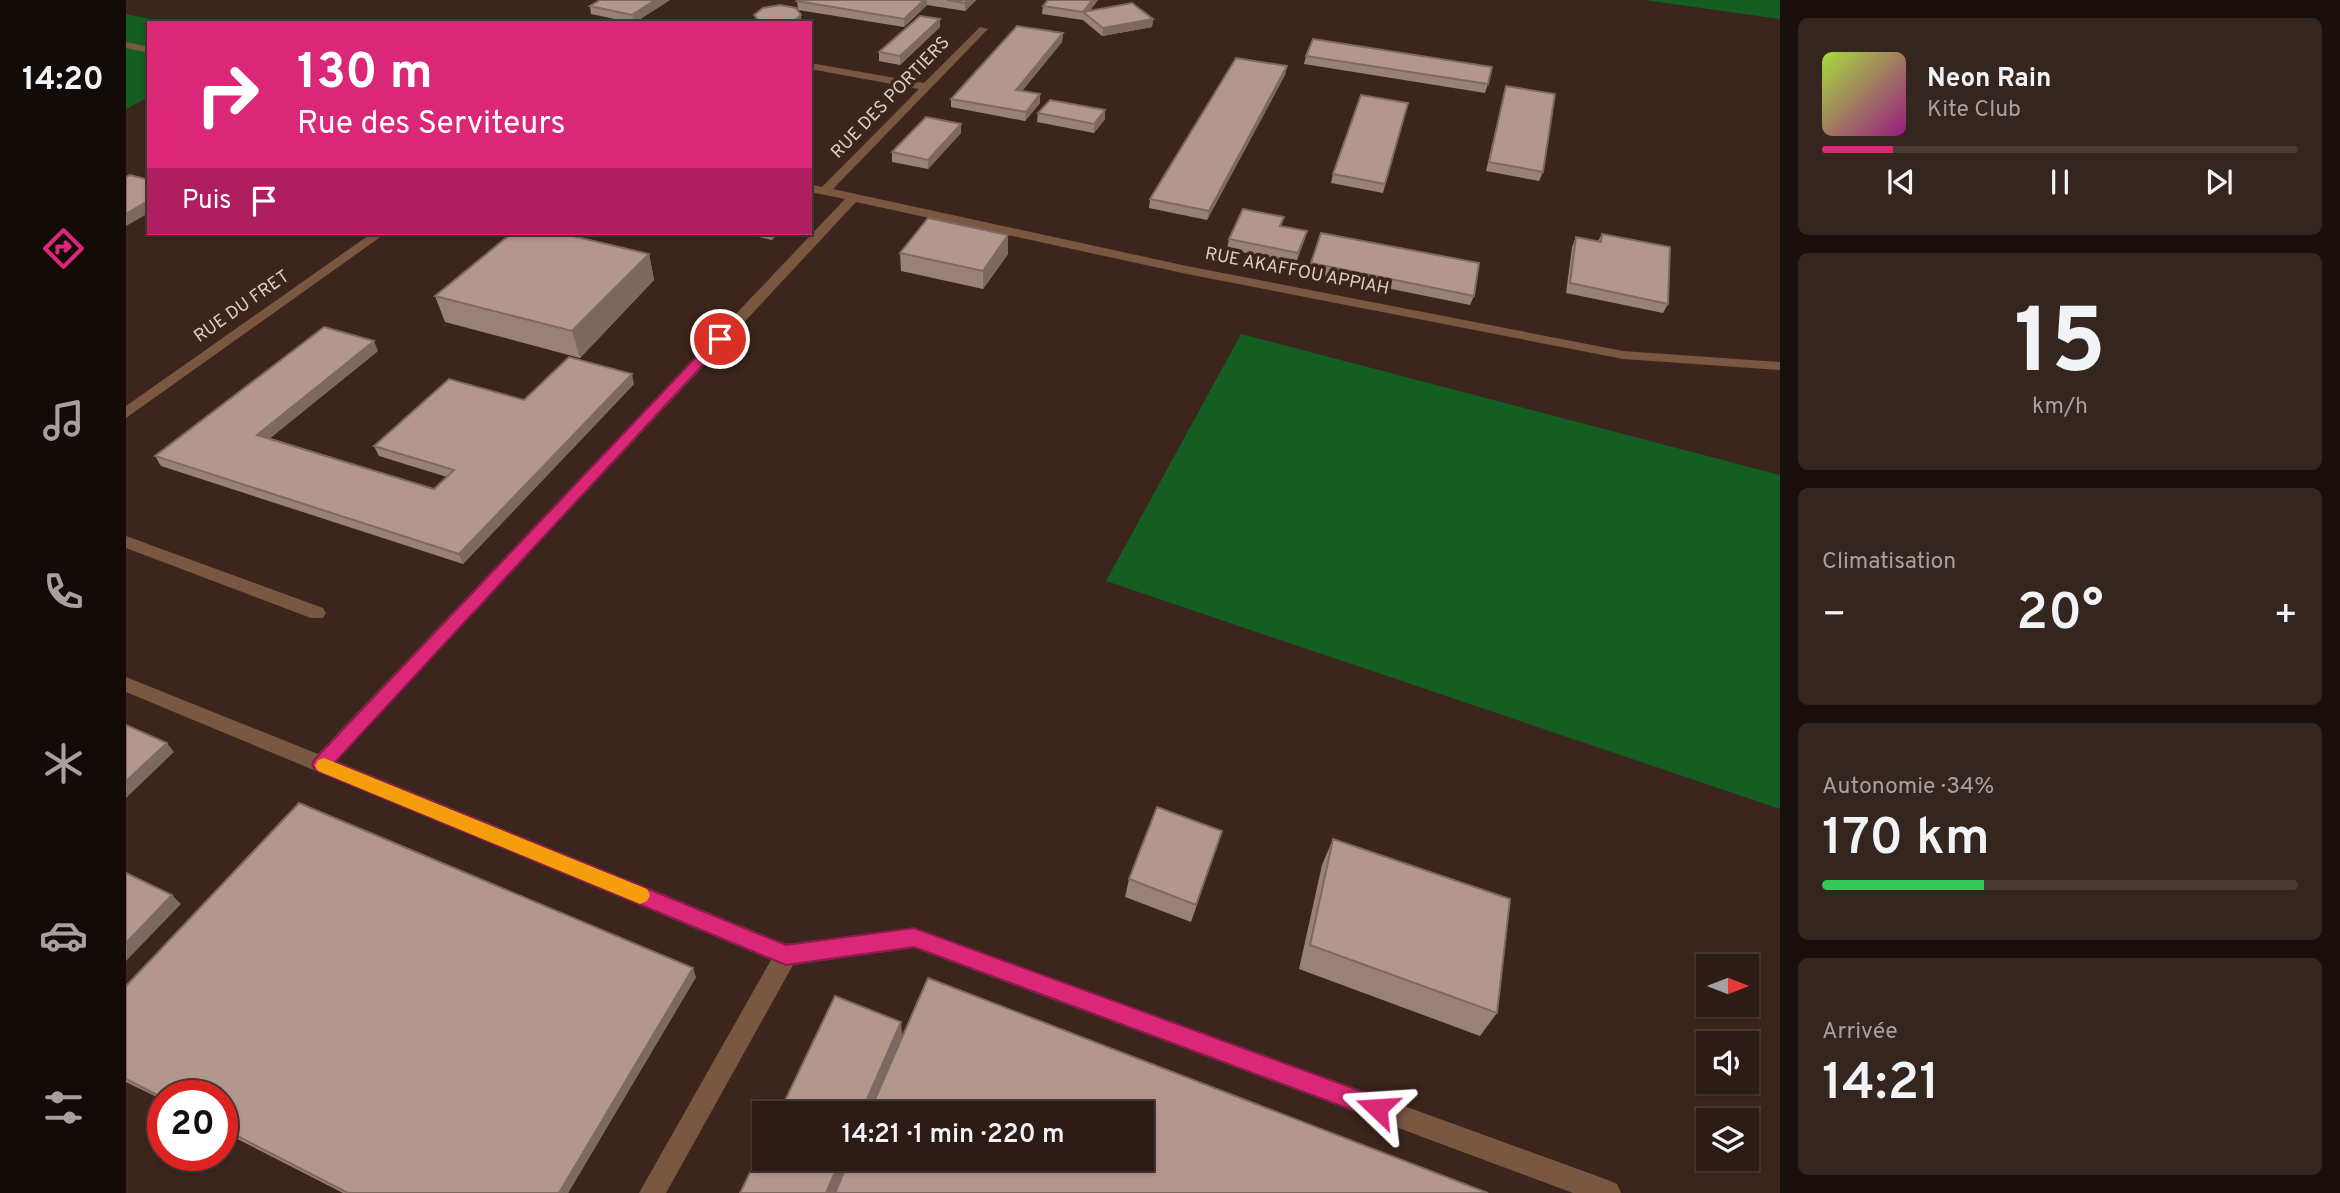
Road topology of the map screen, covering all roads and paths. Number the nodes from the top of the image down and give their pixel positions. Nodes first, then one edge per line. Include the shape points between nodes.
1 (983, 29) dead end
2 (126, 45) edge
3 (147, 50) edge
4 (812, 66) edge
5 (926, 87) junction
6 (812, 188) edge
7 (825, 191) junction
8 (853, 198) junction
9 (377, 235) edge
10 (1780, 366) edge
11 (126, 413) edge
12 (126, 542) edge
13 (317, 613) dead end
14 (126, 684) edge
15 (321, 764) junction
16 (786, 955) junction
17 (652, 1193) edge
18 (1608, 1193) edge

1 - 5 lane, RUE DES PORTIERS
2 - 3 lane
4 - 5 lane
5 - 7 lane, RUE DES PORTIERS
6 - 7 lane, RUE AKAFFOU APPIAH
7 - 8 lane, RUE AKAFFOU APPIAH
8 - 10 lane, RUE AKAFFOU APPIAH via 1188,270 1623,355
8 - 15 lane
9 - 11 lane, RUE DU FRET
12 - 13 lane
14 - 15 lane
15 - 16 lane
16 - 17 lane
16 - 18 lane via 914,938

